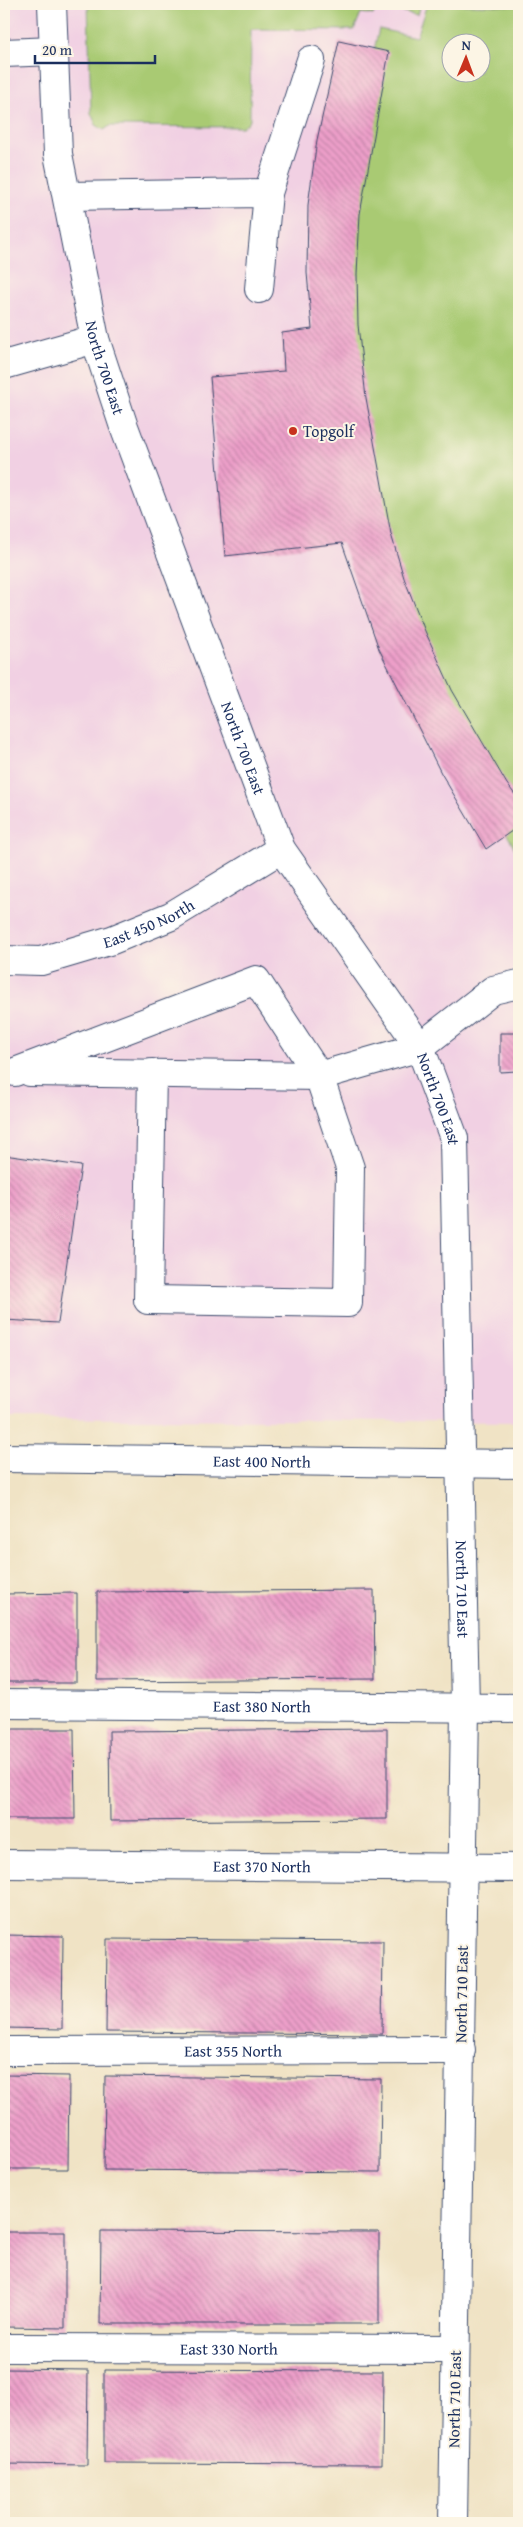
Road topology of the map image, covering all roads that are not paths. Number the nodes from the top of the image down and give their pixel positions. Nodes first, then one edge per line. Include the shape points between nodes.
1 (52, 4) edge
2 (54, 51) junction
3 (4, 53) edge
4 (311, 60) dead end
5 (268, 193) junction
6 (67, 196) junction
7 (259, 289) dead end
8 (95, 339) junction
9 (4, 366) edge
10 (281, 849) junction
11 (4, 960) edge
12 (519, 984) edge
13 (420, 1047) junction
14 (9, 1072) edge
15 (152, 1074) junction
16 (319, 1076) junction
17 (4, 1458) edge
18 (519, 1464) edge
19 (462, 1465) junction
20 (4, 1704) edge
21 (465, 1708) junction
22 (519, 1708) edge
23 (4, 1864) edge
24 (463, 1868) junction
25 (519, 1868) edge
26 (461, 2050) junction
27 (4, 2051) edge
28 (4, 2348) edge
29 (455, 2349) junction
30 (453, 2523) edge

1 - 2 street, North 700 East
2 - 3 street
2 - 6 street, North 700 East via 58,154
4 - 5 street
5 - 6 street
5 - 7 street
6 - 8 street, North 700 East
8 - 9 street
8 - 10 street, North 700 East via 123,424
10 - 11 street, East 450 North via 171,916 112,940 41,961
10 - 13 street, North 700 East
12 - 13 street via 493,990
13 - 16 street
13 - 19 street, North 700 East via 454,1138
14 - 15 street
14 - 16 street via 256,980
15 - 16 street
15 - 16 street via 148,1300 348,1303 350,1168
17 - 19 street, East 400 North
18 - 19 street, East 400 North
19 - 21 street, North 710 East
20 - 21 street, East 380 North
21 - 22 street, East 380 North
21 - 24 street, North 710 East
23 - 24 street, East 370 North
24 - 25 street, East 370 North
24 - 26 street, North 710 East
26 - 27 street, East 355 North
26 - 29 street, North 710 East
28 - 29 street, East 330 North
29 - 30 street, North 710 East

